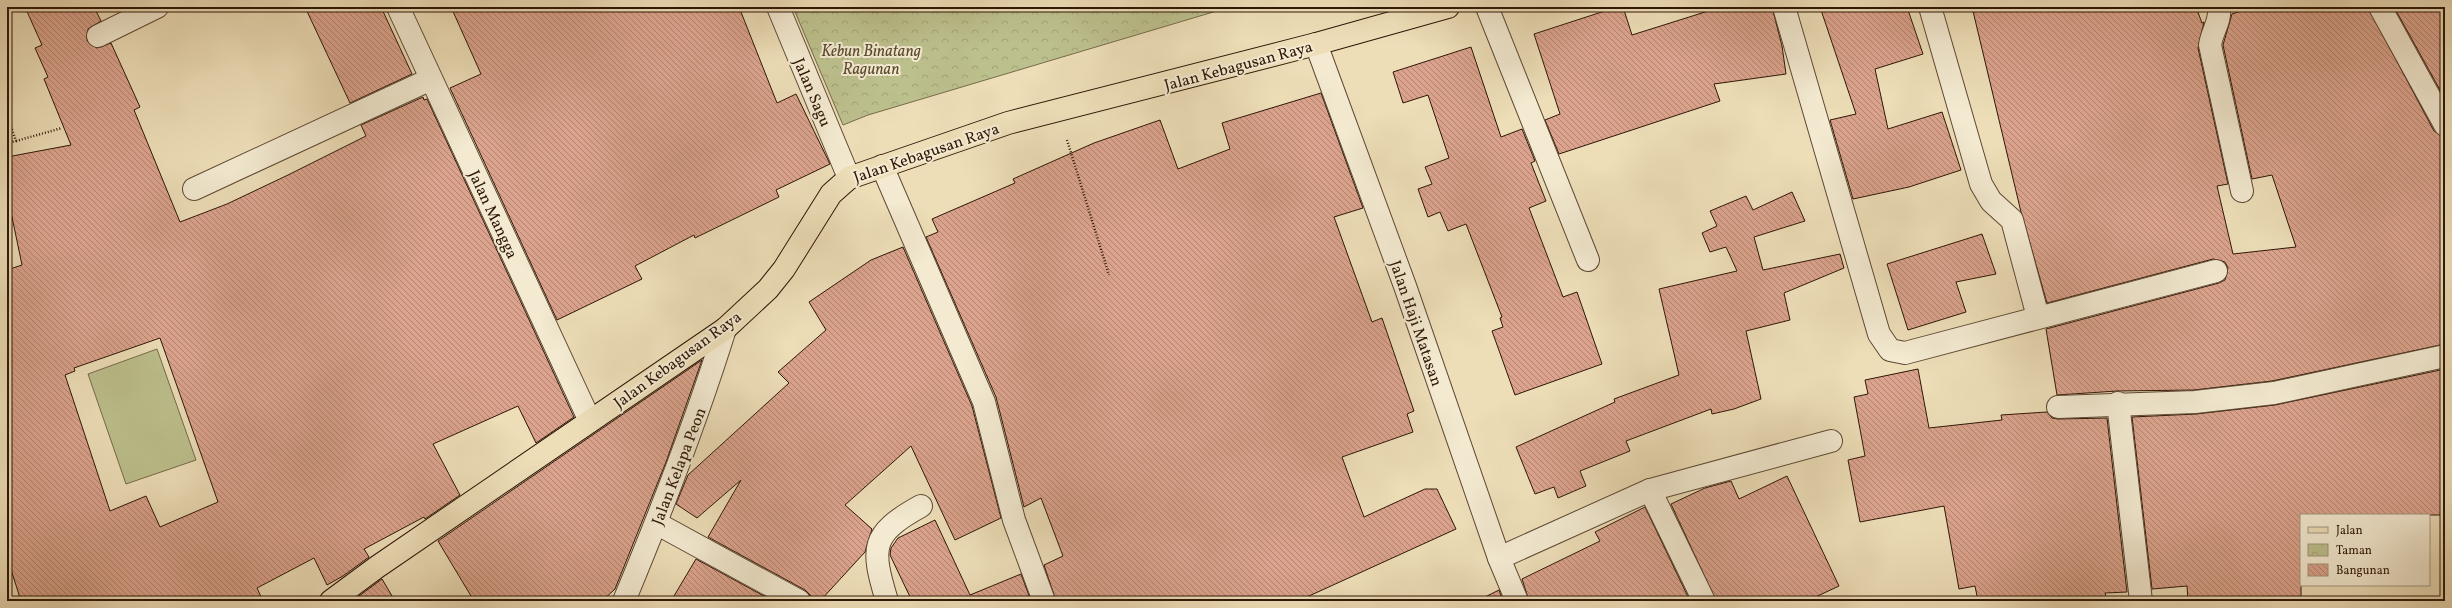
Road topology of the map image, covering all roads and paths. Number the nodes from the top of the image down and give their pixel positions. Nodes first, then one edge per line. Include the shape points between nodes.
1 (157, 7) edge
2 (398, 7) edge
3 (778, 7) edge
4 (1448, 7) edge
5 (1487, 7) edge
6 (1784, 7) edge
7 (1930, 7) edge
8 (2220, 7) edge
9 (2380, 7) edge
10 (98, 36) dead end
11 (1316, 44) junction
12 (431, 78) junction
13 (1058, 111) junction
14 (7, 115) edge
15 (2445, 125) edge
16 (62, 128) dead end
17 (16, 141) junction
18 (7, 143) edge
19 (882, 166) junction
20 (849, 178) junction
21 (194, 189) dead end
22 (2242, 191) dead end
23 (1588, 260) dead end
24 (2216, 270) dead end
25 (1109, 275) dead end
26 (2038, 317) junction
27 (725, 329) junction
28 (2445, 356) edge
29 (2118, 403) junction
30 (2058, 407) dead end
31 (590, 421) junction
32 (1831, 441) dead end
33 (1650, 490) junction
34 (920, 506) dead end
35 (656, 523) junction
36 (1499, 558) junction
37 (331, 601) edge
38 (624, 601) edge
39 (799, 601) edge
40 (887, 601) edge
41 (1044, 601) edge
42 (1517, 601) edge
43 (1704, 601) edge
44 (2141, 601) edge

1 - 10 street
2 - 12 street, Jalan Mangga
3 - 20 street, Jalan Sagu
4 - 11 main road, Jalan Kebagusan Raya
5 - 23 street
6 - 26 street via 1884,343 1890,350 1905,353
7 - 26 street via 1981,184 1991,201 2012,220
8 - 22 street via 2220,18 2212,32 2210,45
9 - 15 street
11 - 13 main road, Jalan Kebagusan Raya
11 - 36 street, Jalan Haji Matasan via 1405,286
12 - 21 street
12 - 31 street, Jalan Mangga
13 - 19 main road, Jalan Kebagusan Raya via 1008,123
13 - 25 path
14 - 17 path
16 - 17 path
17 - 18 path
19 - 20 main road, Jalan Kebagusan Raya
19 - 41 street via 984,402 1014,520
20 - 27 main road, Jalan Kebagusan Raya via 831,194 784,269 768,289
24 - 26 street
27 - 31 main road, Jalan Kebagusan Raya
27 - 35 street, Jalan Kelapa Peon via 701,406
28 - 29 street via 2274,393 2195,402
29 - 30 street
29 - 44 street
31 - 37 main road, Jalan Kebagusan Raya
32 - 33 street
33 - 36 street
33 - 43 street
34 - 40 street via 898,519 882,534 877,549 878,571
35 - 38 street, Jalan Kelapa Peon
35 - 39 street
36 - 42 street, Jalan Haji Matasan

